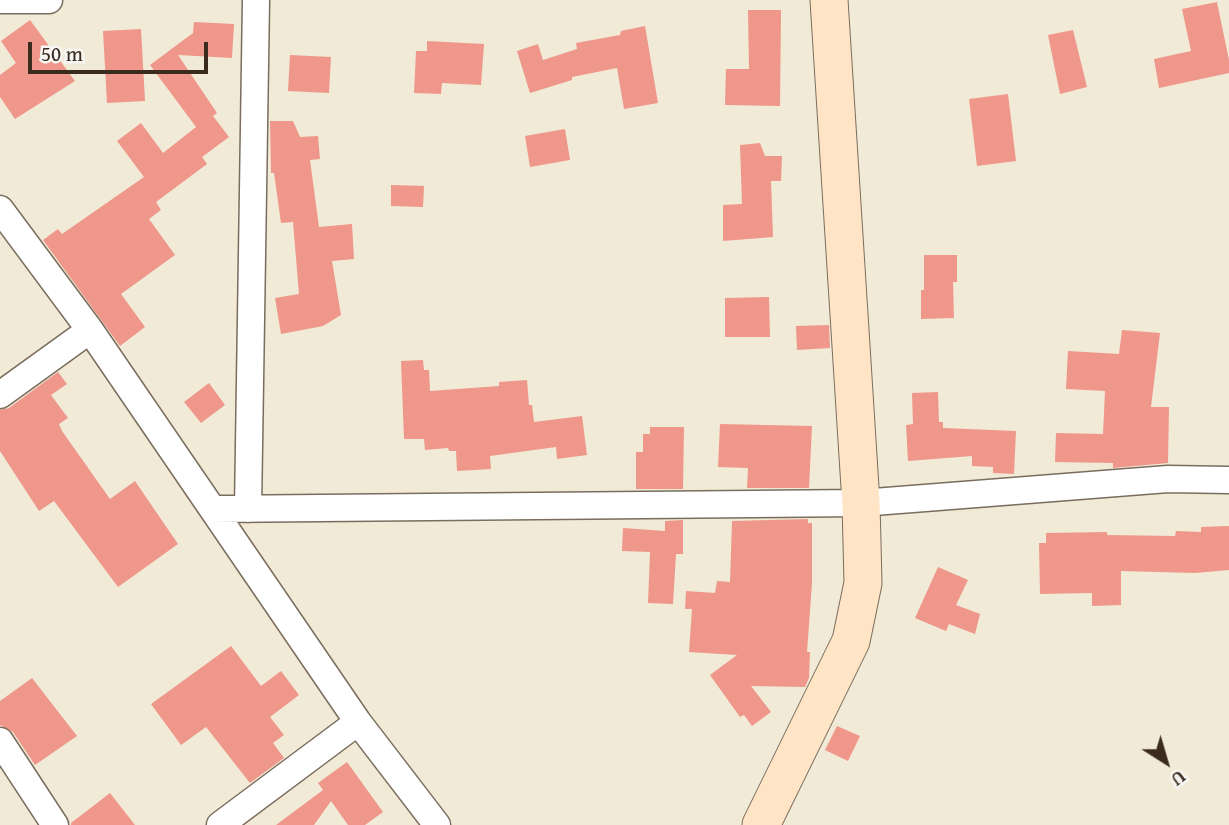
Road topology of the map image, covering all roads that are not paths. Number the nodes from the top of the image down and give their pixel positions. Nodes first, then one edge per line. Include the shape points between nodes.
1 (0, 0) edge
2 (49, 0) edge
3 (256, 0) edge
4 (829, 0) edge
5 (0, 209) edge
6 (90, 330) junction
7 (0, 395) edge
8 (1229, 480) edge
9 (861, 503) junction
10 (213, 509) junction
11 (248, 509) junction
12 (358, 722) junction
13 (0, 741) edge
14 (55, 825) edge
15 (220, 825) edge
16 (437, 825) edge
17 (761, 825) edge

1 - 2 street
3 - 11 street
4 - 9 street
5 - 6 street
6 - 7 street
6 - 10 street
8 - 9 street via 1168,479
9 - 11 street
9 - 17 street via 863,583 851,641
10 - 11 street
10 - 12 street
12 - 15 street
12 - 16 street
13 - 14 street

